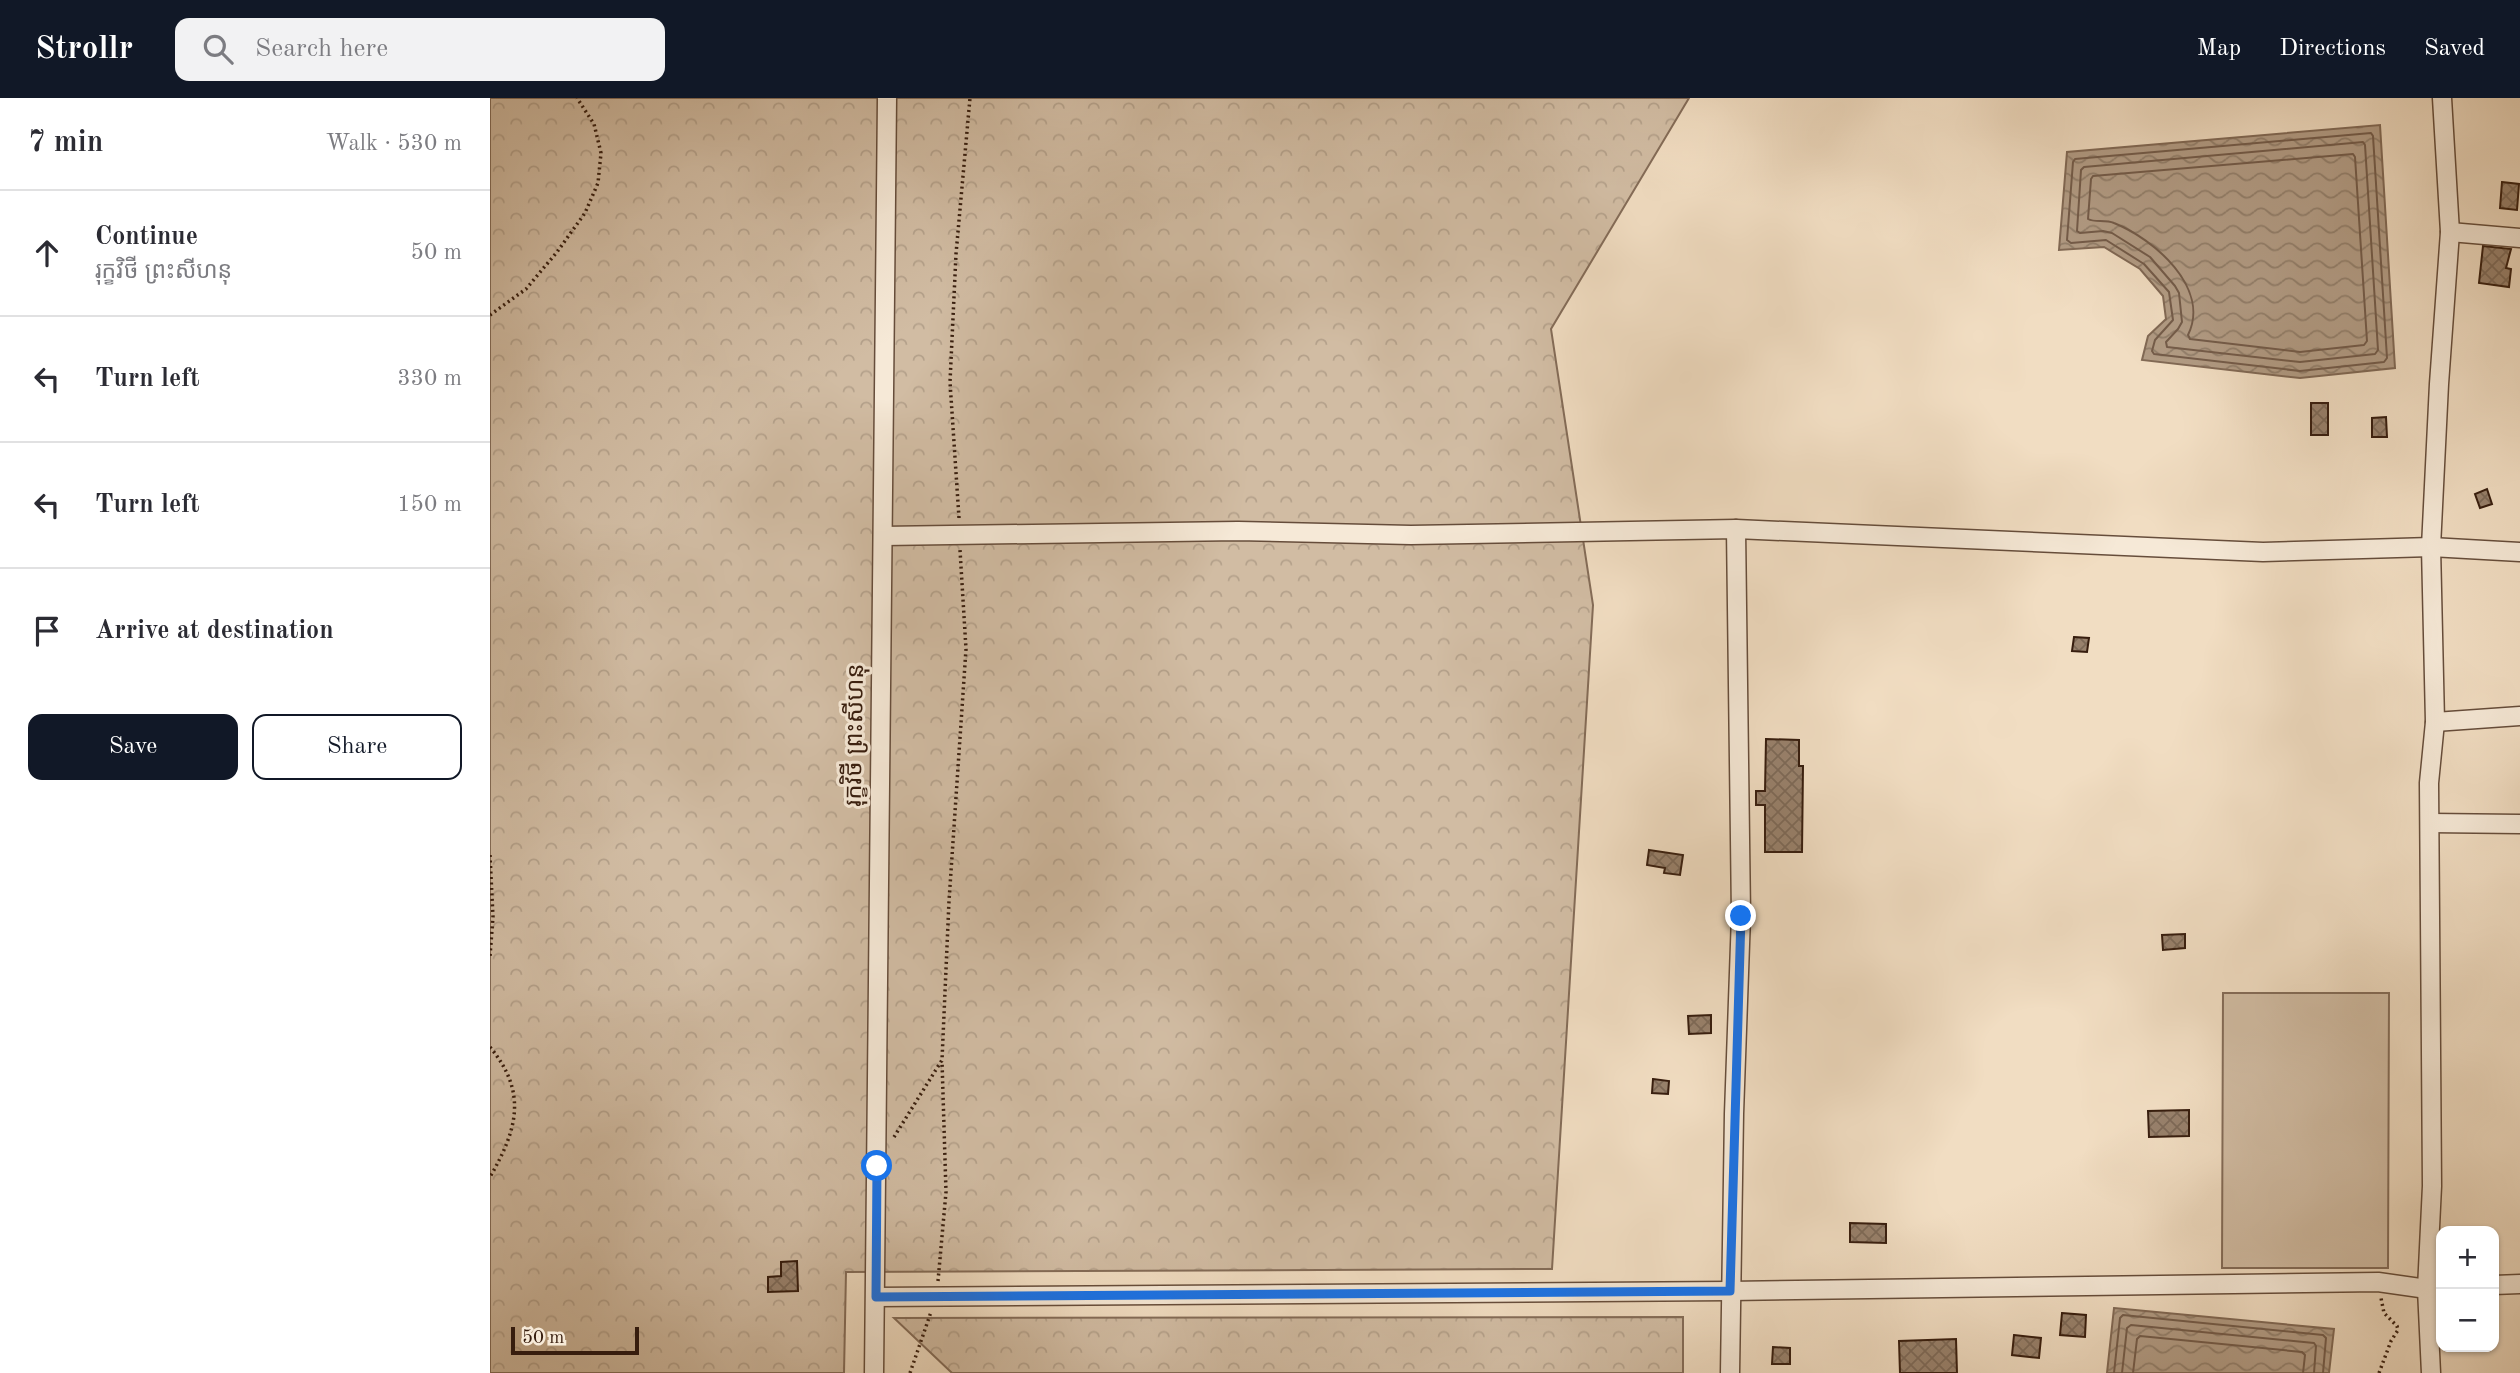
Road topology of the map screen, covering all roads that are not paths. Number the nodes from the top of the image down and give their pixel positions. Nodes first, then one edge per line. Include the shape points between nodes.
1 (887, 98) edge
2 (2442, 98) edge
3 (2450, 232) junction
4 (2520, 238) edge
5 (1736, 529) junction
6 (883, 536) junction
7 (2431, 547) junction
8 (2520, 552) edge
9 (2520, 716) edge
10 (2435, 722) junction
11 (2430, 823) junction
12 (2520, 824) edge
13 (2520, 1284) edge
14 (2499, 1285) edge
15 (2434, 1289) edge
16 (1730, 1291) junction
17 (876, 1297) junction
18 (874, 1373) edge
19 (1730, 1373) edge
20 (2431, 1373) edge

1 - 6 street, រុក្ខវិថី ព្រះសីហនុ
2 - 3 street
3 - 4 street
3 - 7 street
5 - 6 street
5 - 7 street via 2263,552
5 - 16 street via 1741,916
6 - 17 street, រុក្ខវិថី ព្រះសីហនុ
7 - 8 street
7 - 10 street
9 - 10 street
10 - 11 street
11 - 12 street
11 - 15 street
13 - 14 street
15 - 16 street via 2378,1282
15 - 20 street
16 - 17 street
16 - 19 street
17 - 18 street, រុក្ខវិថី ព្រះសីហនុ

